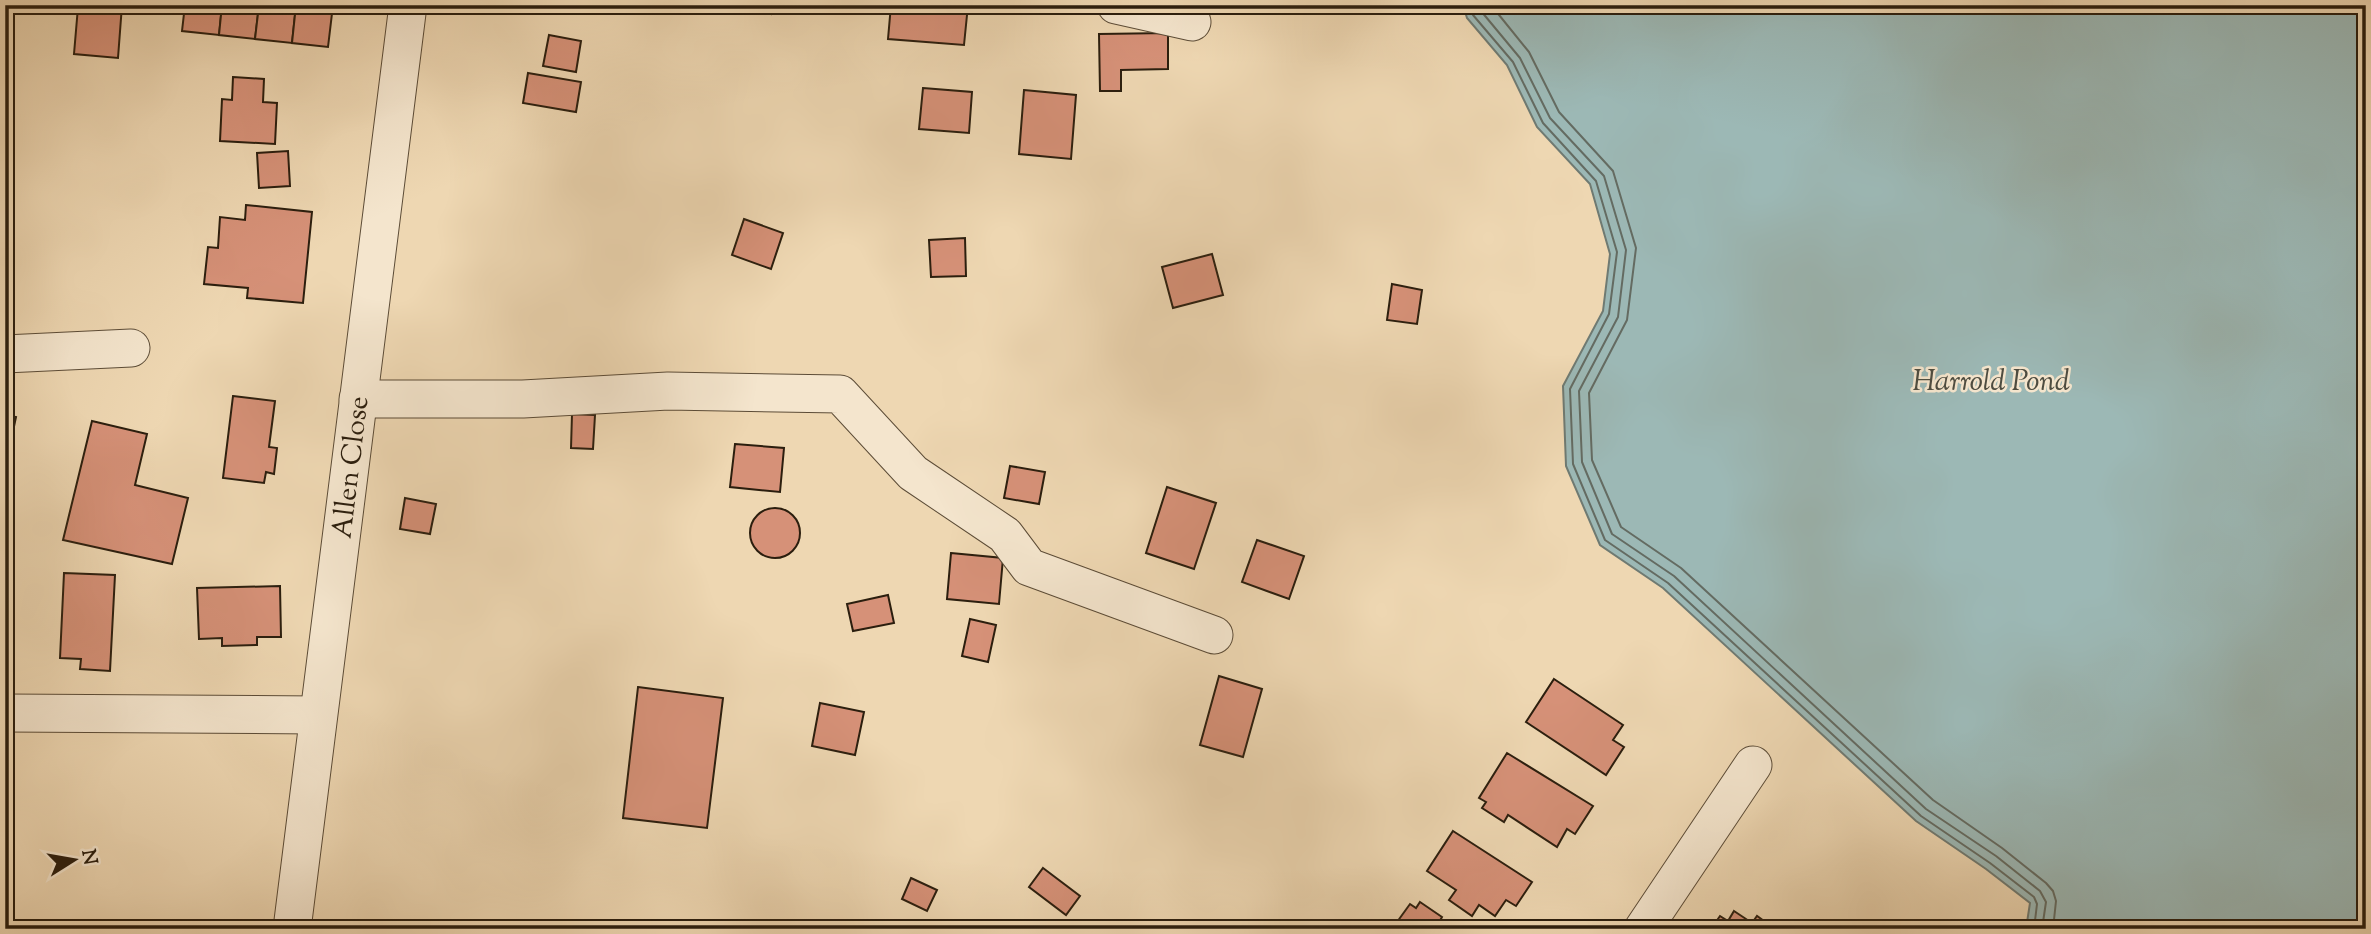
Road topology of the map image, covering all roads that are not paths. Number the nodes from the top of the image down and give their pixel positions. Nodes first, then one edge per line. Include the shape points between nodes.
1 (408, 5) edge
2 (1116, 5) edge
3 (1192, 22) dead end
4 (131, 348) dead end
5 (5, 354) edge
6 (358, 399) junction
7 (1214, 635) dead end
8 (5, 713) edge
9 (318, 715) junction
10 (1752, 765) dead end
11 (292, 929) edge
12 (1643, 929) edge

1 - 6 street, Allen Close
2 - 3 street
4 - 5 street
6 - 7 street via 523,399 668,391 840,394 913,472 1004,535 1029,567
6 - 9 street, Allen Close
8 - 9 street
9 - 11 street, Allen Close
10 - 12 street

